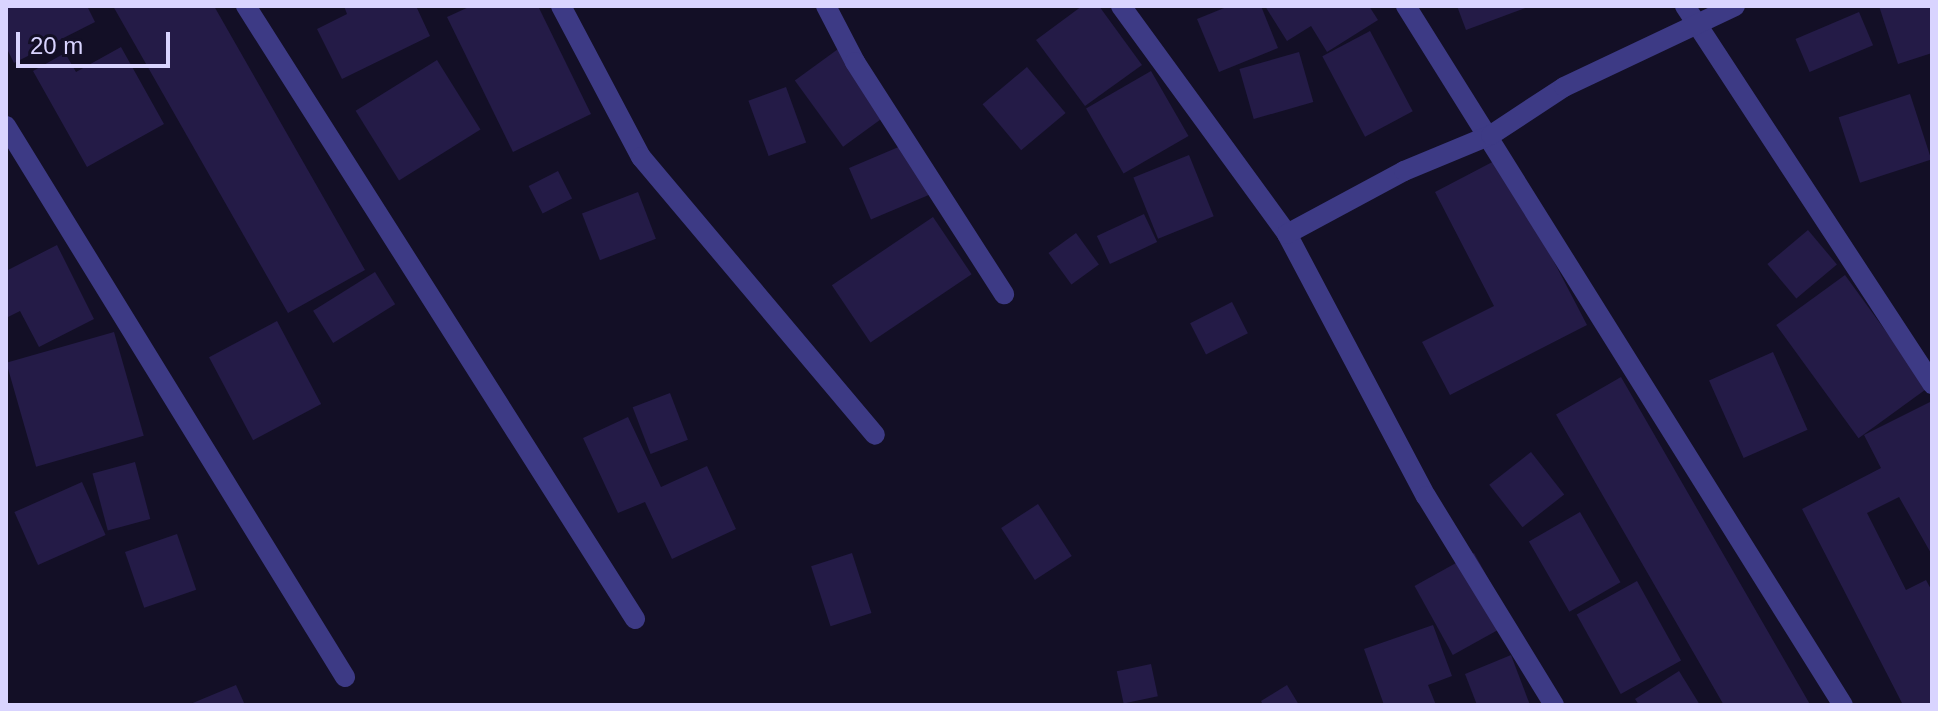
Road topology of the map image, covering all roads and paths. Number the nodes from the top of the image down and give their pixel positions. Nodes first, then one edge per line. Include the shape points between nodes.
1 (246, 6) edge
2 (561, 6) edge
3 (826, 6) edge
4 (1121, 6) edge
5 (1406, 6) edge
6 (1685, 6) edge
7 (1735, 6) edge
8 (1697, 25) junction
9 (6, 126) edge
10 (1491, 135) junction
11 (1287, 234) junction
12 (1004, 294) dead end
13 (1932, 384) edge
14 (875, 435) dead end
15 (635, 619) dead end
16 (345, 677) dead end
17 (1554, 705) edge
18 (1843, 705) edge

1 - 15 street
2 - 14 street via 641,157
3 - 12 street via 855,62
4 - 11 street
5 - 10 street
6 - 8 street
7 - 8 street
8 - 10 street via 1564,87
8 - 13 street
9 - 16 street
10 - 11 street via 1404,171
10 - 18 street
11 - 17 street via 1426,496

